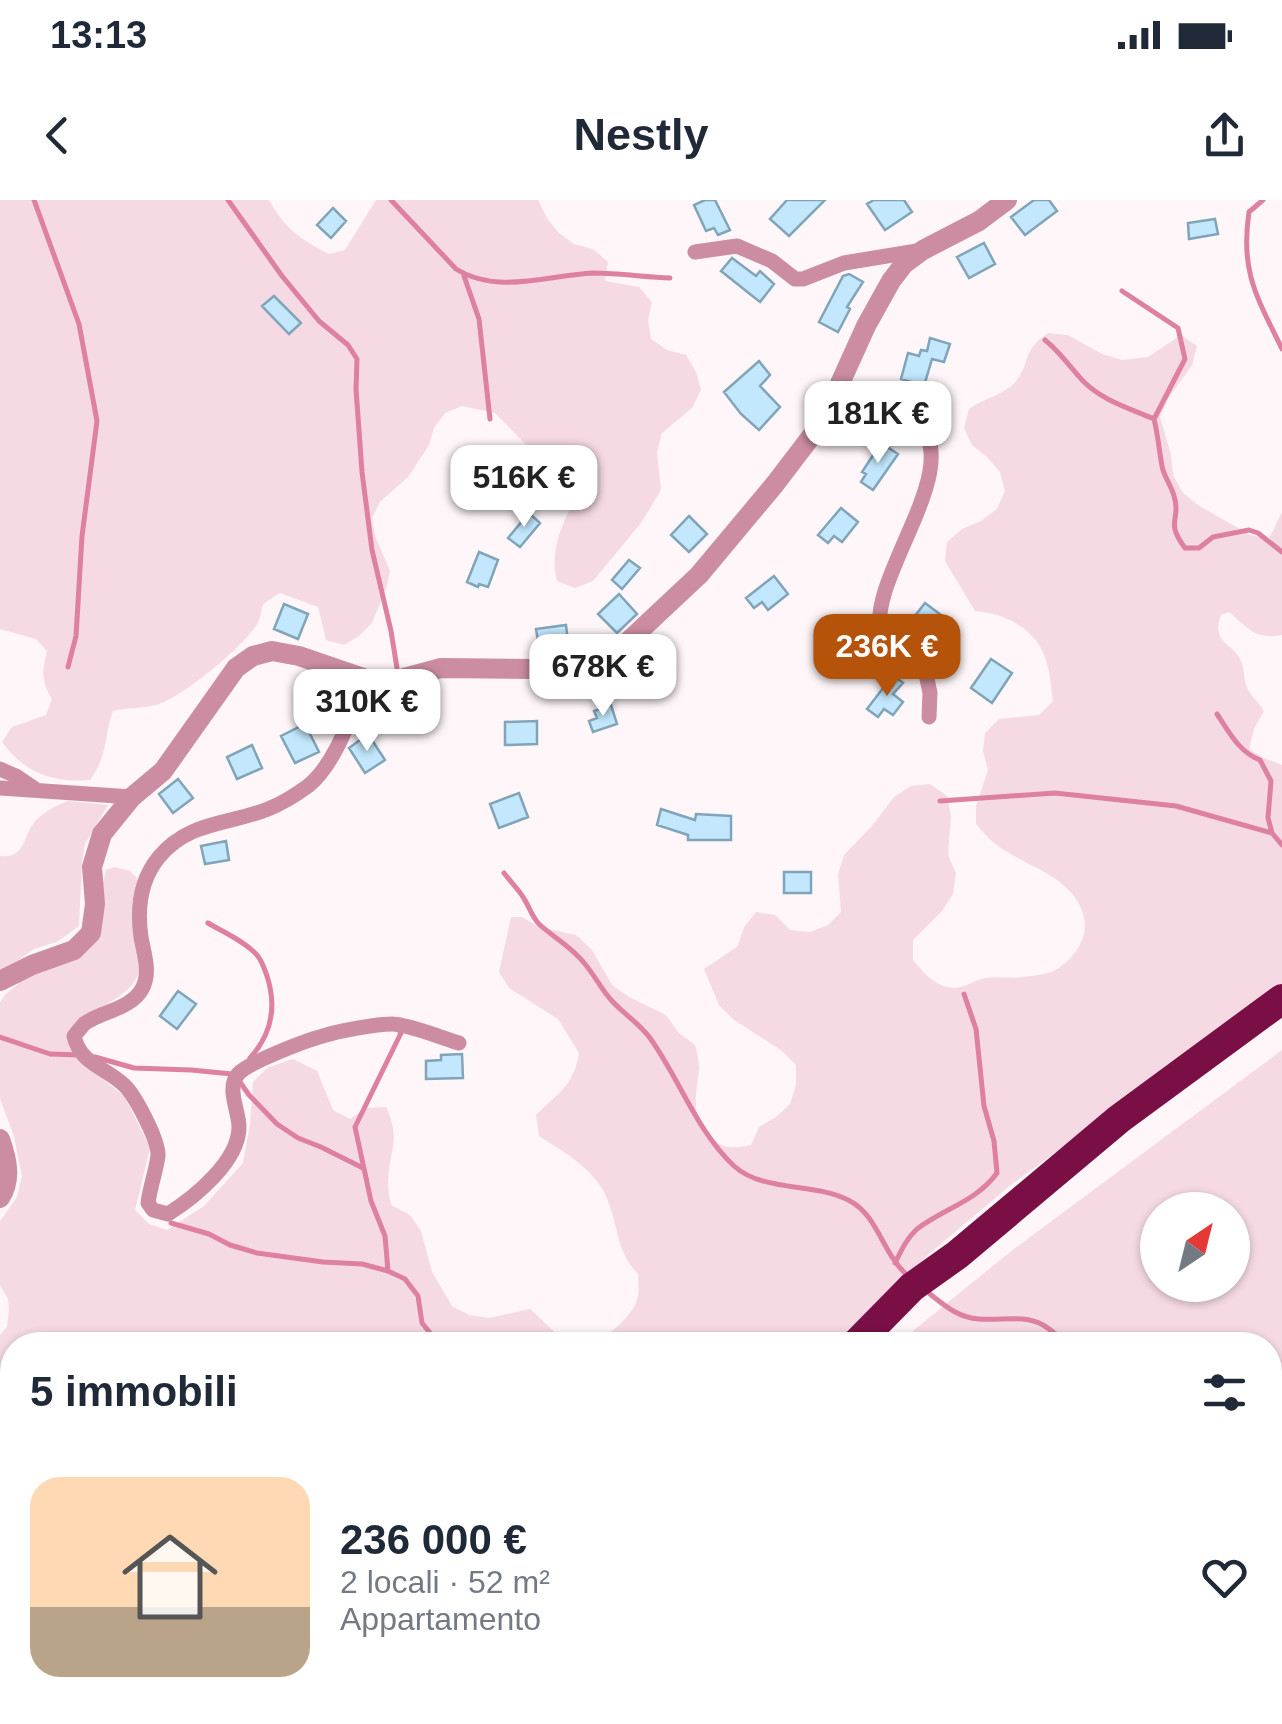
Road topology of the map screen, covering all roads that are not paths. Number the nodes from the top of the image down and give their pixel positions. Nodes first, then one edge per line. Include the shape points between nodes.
1 (1007, 200) edge
2 (923, 250) junction
3 (695, 252) dead end
4 (822, 421) junction
5 (366, 680) junction
6 (929, 717) dead end
7 (0, 769) edge
8 (0, 788) edge
9 (36, 789) junction
10 (132, 796) junction
11 (0, 981) edge
12 (1282, 999) edge
13 (459, 1044) dead end
14 (0, 1139) edge
15 (0, 1198) edge
16 (868, 1332) edge

1 - 2 street
2 - 3 street via 844,263 802,279 738,246
2 - 4 street via 891,281
4 - 5 street via 699,575 619,650 586,664 441,668
4 - 6 street via 859,402 916,423 929,439 923,501 881,612 881,634 894,652 926,674
5 - 10 street via 299,656 253,656 236,668 162,771
5 - 13 street via 329,760 310,784 270,808 200,827 157,859 139,901 147,965 142,989 83,1024 74,1036 76,1047 125,1086 145,1119 159,1152 148,1203 168,1214 236,1148 233,1087 238,1074 255,1063 324,1035 394,1024
7 - 9 street
8 - 9 street
9 - 10 street
10 - 11 street via 102,834 92,867 91,933 74,950
12 - 16 highway via 1119,1119 912,1287
14 - 15 street via 8,1174

